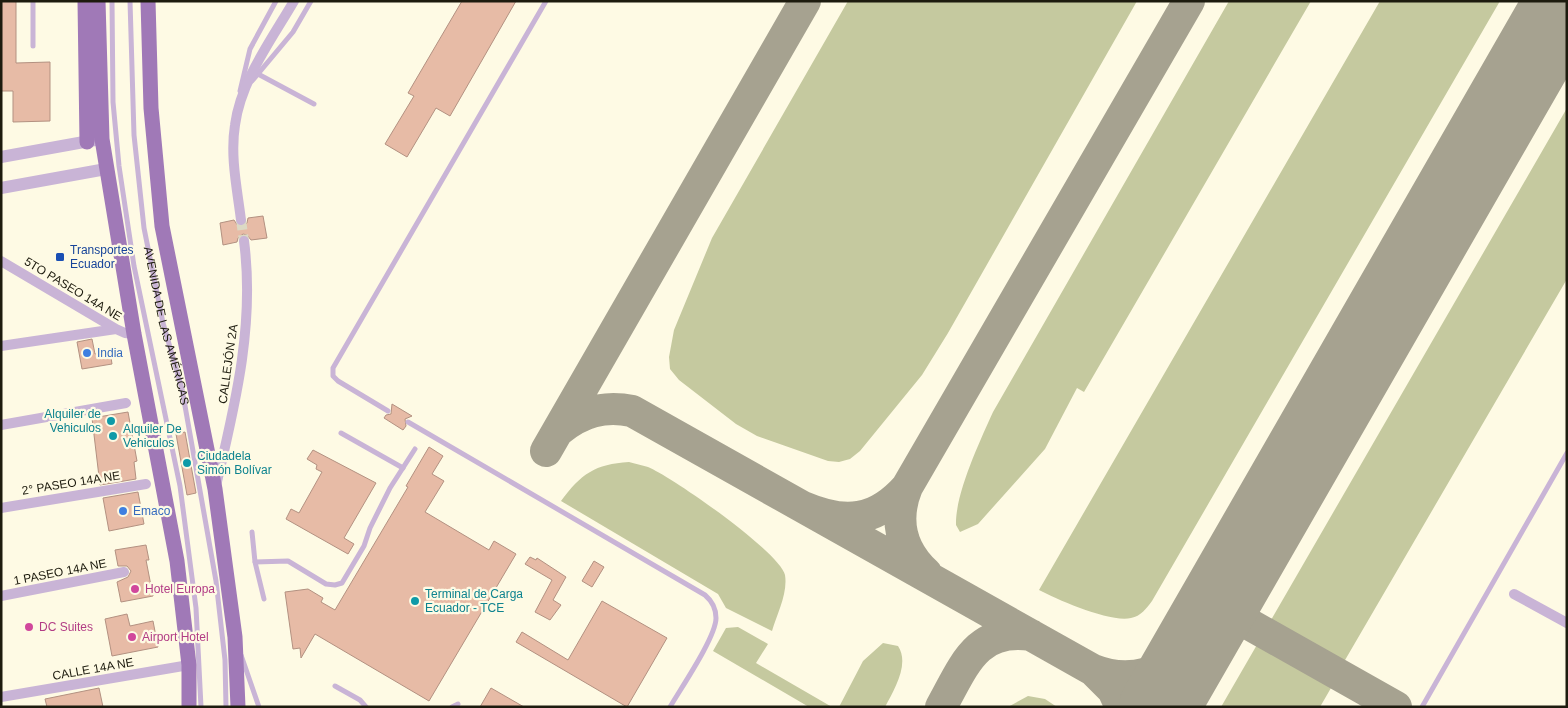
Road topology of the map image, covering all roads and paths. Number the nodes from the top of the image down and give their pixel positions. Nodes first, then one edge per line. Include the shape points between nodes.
1 (33, 1) edge
2 (85, 1) edge
3 (98, 1) edge
4 (112, 1) edge
5 (130, 1) edge
6 (148, 1) edge
7 (276, 1) edge
8 (294, 1) edge
9 (311, 1) edge
10 (546, 1) edge
11 (33, 46) dead end
12 (258, 74) junction
13 (245, 89) junction
14 (314, 104) dead end
15 (235, 123) junction
16 (94, 140) junction
17 (1, 157) edge
18 (112, 168) junction
19 (1, 188) edge
20 (241, 220) tunnel mouth
21 (244, 242) tunnel mouth
22 (3, 262) edge
23 (116, 329) junction
24 (134, 334) junction
25 (1, 346) edge
26 (126, 403) dead end
27 (388, 411) dead end
28 (408, 422) dead end
29 (1, 425) edge
30 (340, 433) dead end
31 (415, 449) dead end
32 (1567, 453) edge
33 (403, 468) junction
34 (146, 484) dead end
35 (215, 489) junction
36 (1, 508) edge
37 (252, 532) dead end
38 (255, 562) junction
39 (124, 572) dead end
40 (1514, 594) dead end
41 (1, 596) edge
42 (264, 599) dead end
43 (1567, 623) edge
44 (235, 637) junction
45 (189, 665) junction
46 (335, 686) dead end
47 (1, 697) edge
48 (458, 704) dead end
49 (189, 707) edge
50 (201, 707) edge
51 (226, 707) edge
52 (238, 707) edge
53 (259, 707) edge
54 (366, 707) edge
55 (452, 707) edge
56 (670, 707) edge
57 (1422, 707) edge

1 - 11 lane
2 - 16 main road
3 - 16 main road, AVENIDA DE LAS AMÉRICAS
4 - 18 lane, AVENIDA DE LAS AMÉRICAS
5 - 51 lane, AVENIDA DE LAS AMÉRICAS via 134,135 144,228 163,323 182,388 216,581 225,660
6 - 35 main road, AVENIDA DE LAS AMÉRICAS via 151,114 162,226
7 - 15 lane via 245,63
8 - 13 street
9 - 12 lane via 293,32
10 - 27 lane via 333,368 333,376 338,381
12 - 13 lane
12 - 14 lane
13 - 15 street
15 - 20 street via 234,159
16 - 17 street
16 - 18 main road, AVENIDA DE LAS AMÉRICAS
18 - 19 street
18 - 24 main road, AVENIDA DE LAS AMÉRICAS
18 - 50 lane, AVENIDA DE LAS AMÉRICAS via 180,486 196,608
21 - 35 street, CALLEJÓN 2A via 248,291 244,356
22 - 23 street, 5TO PASEO 14A NE
23 - 24 street, 5TO PASEO 14A NE
23 - 25 street
24 - 45 main road, AVENIDA DE LAS AMÉRICAS via 177,561
26 - 29 street
28 - 56 lane via 711,601 716,616 713,632
30 - 33 lane
31 - 33 lane
32 - 57 lane
33 - 38 lane via 342,583 326,584 288,561
34 - 36 street, 2° PASEO 14A NE
35 - 44 main road, AVENIDA DE LAS AMÉRICAS
37 - 38 lane
38 - 42 lane
39 - 41 street, 1 PASEO 14A NE
40 - 43 street
44 - 52 main road, AVENIDA DE LAS AMÉRICAS
44 - 53 lane
45 - 47 street, CALLE 14A NE
45 - 49 main road, AVENIDA DE LAS AMÉRICAS
46 - 54 lane
48 - 55 lane

